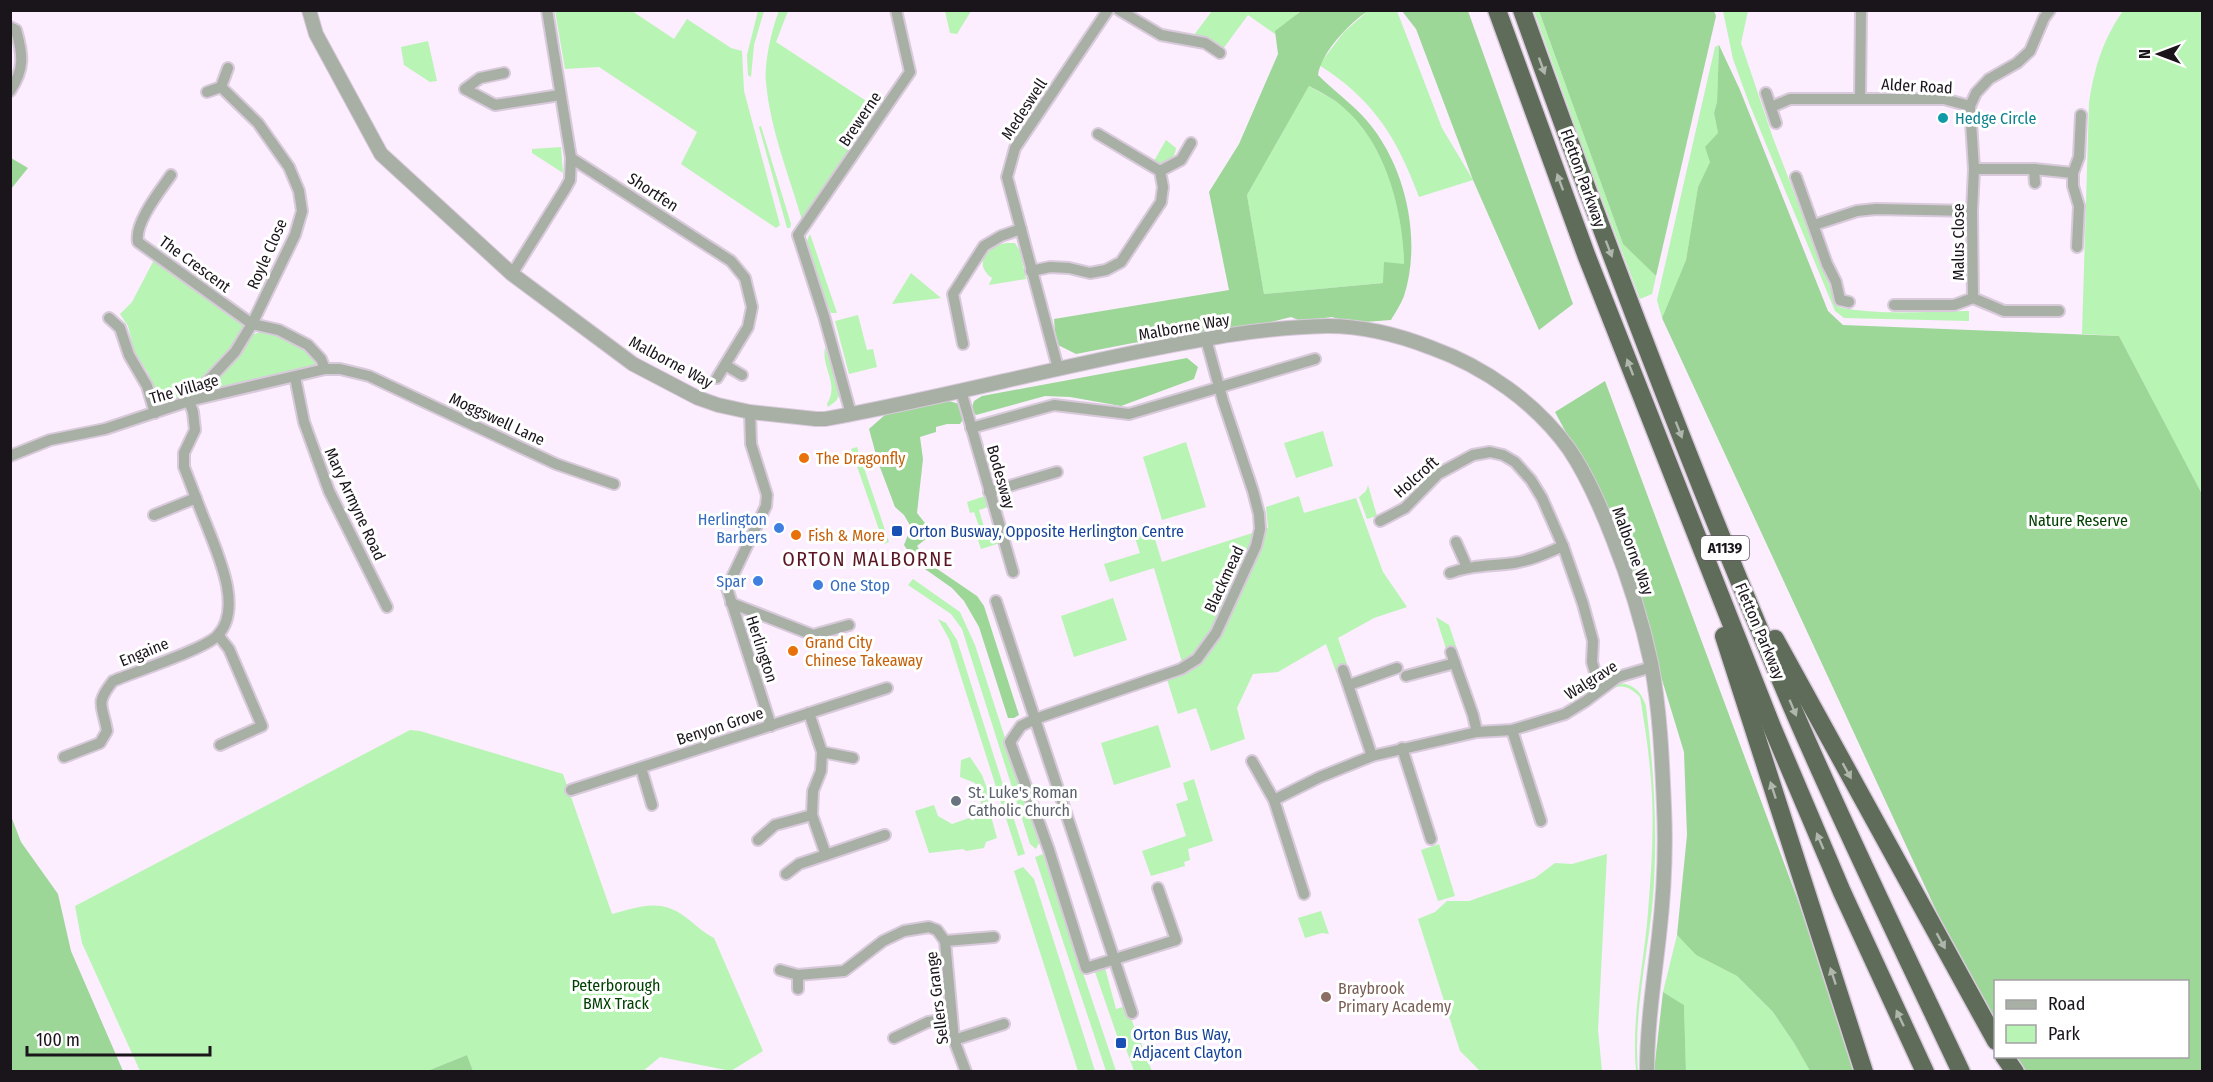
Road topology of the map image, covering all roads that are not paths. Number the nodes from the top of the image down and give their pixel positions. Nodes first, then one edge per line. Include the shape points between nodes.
1 (309, 10) edge
2 (547, 10) edge
3 (896, 10) edge
4 (1108, 10) edge
5 (1119, 10) edge
6 (1497, 10) edge
7 (1522, 10) edge
8 (1861, 10) edge
9 (2050, 10) edge
10 (10, 27) edge
11 (1220, 53) dead end
12 (228, 68) dead end
13 (504, 73) dead end
14 (220, 87) junction
15 (10, 91) edge
16 (207, 92) dead end
17 (1766, 93) dead end
18 (560, 95) junction
19 (1860, 99) junction
20 (1970, 106) junction
21 (1771, 107) junction
22 (2081, 115) dead end
23 (1776, 123) dead end
24 (1098, 134) dead end
25 (1191, 143) dead end
26 (571, 158) junction
27 (1974, 169) junction
28 (2034, 169) junction
29 (1160, 171) junction
30 (2073, 173) junction
31 (171, 175) dead end
32 (1796, 177) dead end
33 (2035, 183) dead end
34 (1972, 211) junction
35 (1814, 225) junction
36 (1021, 229) junction
37 (2077, 247) dead end
38 (1032, 271) junction
39 (512, 274) junction
40 (1973, 298) junction
41 (1849, 302) dead end
42 (1894, 305) dead end
43 (2060, 311) dead end
44 (109, 318) dead end
45 (252, 324) junction
46 (1206, 339) junction
47 (963, 344) dead end
48 (1315, 359) dead end
49 (725, 365) junction
50 (1058, 368) junction
51 (325, 369) junction
52 (742, 375) dead end
53 (369, 376) joint
54 (295, 377) junction
55 (717, 378) dead end
56 (1218, 387) junction
57 (961, 390) junction
58 (189, 401) junction
59 (750, 412) junction
60 (154, 413) junction
61 (851, 414) junction
62 (971, 428) junction
63 (10, 456) edge
64 (1057, 472) dead end
65 (1675, 483) junction
66 (614, 484) dead end
67 (989, 492) junction
68 (196, 498) junction
69 (154, 515) dead end
70 (1380, 521) dead end
71 (1456, 542) dead end
72 (1563, 546) junction
73 (1728, 554) junction
74 (1467, 567) junction
75 (1013, 572) dead end
76 (1450, 573) dead end
77 (996, 601) dead end
78 (731, 603) junction
79 (387, 607) dead end
80 (849, 625) dead end
81 (219, 635) junction
82 (1451, 652) dead end
83 (1455, 663) junction
84 (1652, 667) junction
85 (1343, 670) dead end
86 (1349, 685) junction
87 (887, 688) dead end
88 (1600, 689) junction
89 (809, 713) junction
90 (1035, 719) junction
91 (771, 726) junction
92 (1512, 730) junction
93 (1477, 732) junction
94 (220, 745) dead end
95 (1402, 748) junction
96 (822, 752) junction
97 (1372, 756) junction
98 (64, 757) dead end
99 (853, 758) dead end
100 (1252, 761) dead end
101 (640, 768) junction
102 (571, 790) dead end
103 (1274, 800) junction
104 (652, 805) dead end
105 (812, 815) junction
106 (1541, 821) dead end
107 (885, 835) dead end
108 (1431, 838) dead end
109 (758, 840) dead end
110 (826, 855) junction
111 (786, 874) dead end
112 (1158, 888) dead end
113 (1304, 894) dead end
114 (994, 937) dead end
115 (945, 941) junction
116 (1114, 959) junction
117 (780, 970) dead end
118 (798, 975) junction
119 (798, 989) dead end
120 (1132, 1013) dead end
121 (952, 1019) junction
122 (1004, 1024) dead end
123 (894, 1038) dead end
124 (1994, 1039) edge
125 (954, 1040) junction
126 (2005, 1058) edge
127 (966, 1071) edge
128 (1647, 1071) edge
129 (1864, 1071) edge
130 (1925, 1071) edge
131 (1961, 1071) edge
132 (2015, 1071) edge

1 - 39 street, Malborne Way via 316,34 381,153
2 - 18 street
3 - 61 street, Brewerne via 910,72 798,235
4 - 36 street, Medeswell via 1015,148 1007,177
5 - 11 street via 1161,35 1205,43
65 -> 6 highway, Fletton Parkway / A1139
7 -> 73 highway, Fletton Parkway / A1139 via 1582,178
8 - 19 street
9 - 20 street, Alder Road via 2030,51 1989,79
10 - 15 street via 16,30 22,52 20,77
12 - 14 street
13 - 18 street via 480,78 465,89 495,105
14 - 16 street
14 - 45 street, Royle Close via 258,123 288,167 299,191 302,212
17 - 21 street
18 - 26 street
19 - 20 street, Alder Road via 1944,99
19 - 21 street, Alder Road via 1790,99
20 - 27 street, Malus Close
21 - 23 street
22 - 30 street via 2079,157
24 - 29 street
25 - 29 street via 1181,160
26 - 39 street via 570,180
26 - 49 street, Shortfen via 733,262 745,278 752,307 748,327
27 - 28 street
27 - 34 street, Malus Close
28 - 30 street
28 - 33 street
29 - 38 street via 1161,202 1121,262 1090,273 1050,267
30 - 37 street via 2079,206
31 - 45 street, The Crescent via 140,224 138,242
32 - 35 street
34 - 35 street via 1876,209
34 - 40 street, Malus Close
35 - 41 street via 1840,300
36 - 38 street, Medeswell
36 - 47 street via 984,246 953,294
38 - 50 street, Medeswell
39 - 59 street, Malborne Way via 633,364 698,398
40 - 42 street via 1954,305
40 - 43 street, Malus Close via 2004,311
44 - 60 street via 120,328 147,386
45 - 51 street, The Crescent via 279,330 308,345
45 - 58 street, Royle Close via 235,352
46 - 50 street, Malborne Way
46 - 56 street, Blackmead
46 - 84 street, Malborne Way via 1329,326 1373,330 1463,361 1498,381 1533,410 1568,448 1591,485 1623,564
48 - 56 street
49 - 52 street
49 - 55 street, Shortfen
50 - 57 street, Malborne Way
51 - 53 street, The Village
51 - 54 street, The Village
53 - 66 street, Moggswell Lane via 556,464
54 - 58 street, The Village
54 - 79 street, Mary Armyne Road via 304,422 329,491
56 - 62 street via 1129,414 1054,405
56 - 90 street, Blackmead via 1253,491 1260,529 1216,633 1197,659 1181,669
57 - 61 street, Malborne Way
57 - 62 street, Bodesway
58 - 60 street, The Village
58 - 68 street via 195,430 184,453 184,467
59 - 61 street, Malborne Way via 816,419
59 - 78 street, Herlington via 751,444 767,495 766,506 727,588
60 - 63 street, The Village via 105,429 50,440
62 - 67 street, Bodesway
64 - 67 street
129 -> 65 highway
130 -> 65 highway, Fletton Parkway / A1139 via 1842,892
67 - 75 street, Bodesway
68 - 69 street
68 - 81 street via 227,580 227,618
70 - 72 street, Holcroft via 1405,508 1453,464 1490,452 1515,462 1531,480
71 - 74 street
72 - 74 street via 1515,562
72 - 88 street, Holcroft via 1593,641 1592,662
73 -> 124 highway
73 -> 131 highway, Fletton Parkway / A1139 via 1796,717
74 - 76 street
77 - 90 street
78 - 80 street via 813,635
78 - 91 street, Herlington
81 - 94 street via 229,649 262,726
81 - 98 street, Engaine via 202,646 113,681 104,692 100,707 107,731 100,743
82 - 83 street
83 - 86 street
83 - 93 street
84 - 88 street, Walgrave via 1618,677
84 - 128 street, Malborne Way via 1662,766 1664,848
85 - 86 street
86 - 97 street
87 - 89 street, Benyon Grove
88 - 92 street, Walgrave via 1565,714
89 - 91 street, Benyon Grove
89 - 96 street
90 - 116 street
90 - 116 street, Blackmead via 1021,726 1010,742 1086,968
91 - 101 street, Benyon Grove
92 - 93 street, Walgrave
92 - 106 street
93 - 95 street, Walgrave
95 - 97 street, Walgrave
95 - 108 street
96 - 99 street
96 - 105 street
97 - 103 street, Walgrave
100 - 103 street
101 - 102 street, Benyon Grove
101 - 104 street
103 - 113 street
105 - 109 street via 775,825
105 - 110 street
107 - 110 street
110 - 111 street via 799,864
112 - 116 street, Blackmead via 1176,940
114 - 115 street
115 - 118 street, Sellers Grange via 937,930 929,927 904,931 883,941 844,970
115 - 121 street, Sellers Grange
116 - 120 street
117 - 118 street, Sellers Grange
118 - 119 street
121 - 123 street via 928,1022
121 - 125 street, Sellers Grange
122 - 125 street
125 - 127 street, Sellers Grange
126 - 132 highway

